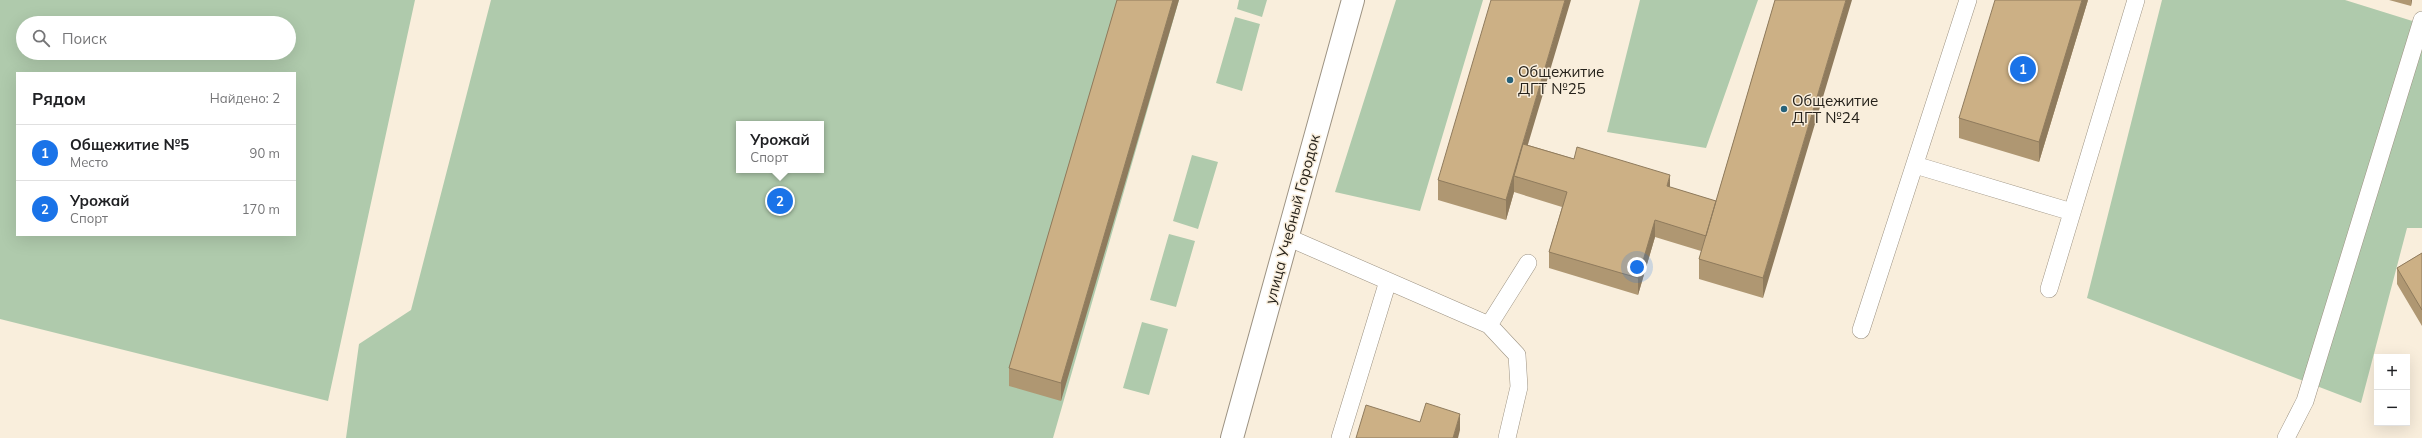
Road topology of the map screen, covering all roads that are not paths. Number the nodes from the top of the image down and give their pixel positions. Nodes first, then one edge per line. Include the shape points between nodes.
1 (1353, 0) edge
2 (1968, 0) edge
3 (2136, 0) edge
4 (2422, 20) edge
5 (1914, 164) junction
6 (2072, 212) junction
7 (1287, 237) junction
8 (1528, 263) dead end
9 (1388, 281) junction
10 (2049, 289) dead end
11 (1489, 326) junction
12 (1861, 330) dead end
13 (1232, 438) edge
14 (1340, 438) edge
15 (1507, 438) edge
16 (2286, 438) edge

1 - 7 street, улица Учебный Городок
2 - 5 lane
3 - 6 lane
4 - 16 lane via 2305,401
5 - 6 lane
5 - 12 lane
6 - 10 lane
7 - 9 lane
7 - 13 street, улица Учебный Городок
8 - 11 lane
9 - 11 lane
9 - 14 lane
11 - 15 lane via 1517,355 1519,387

